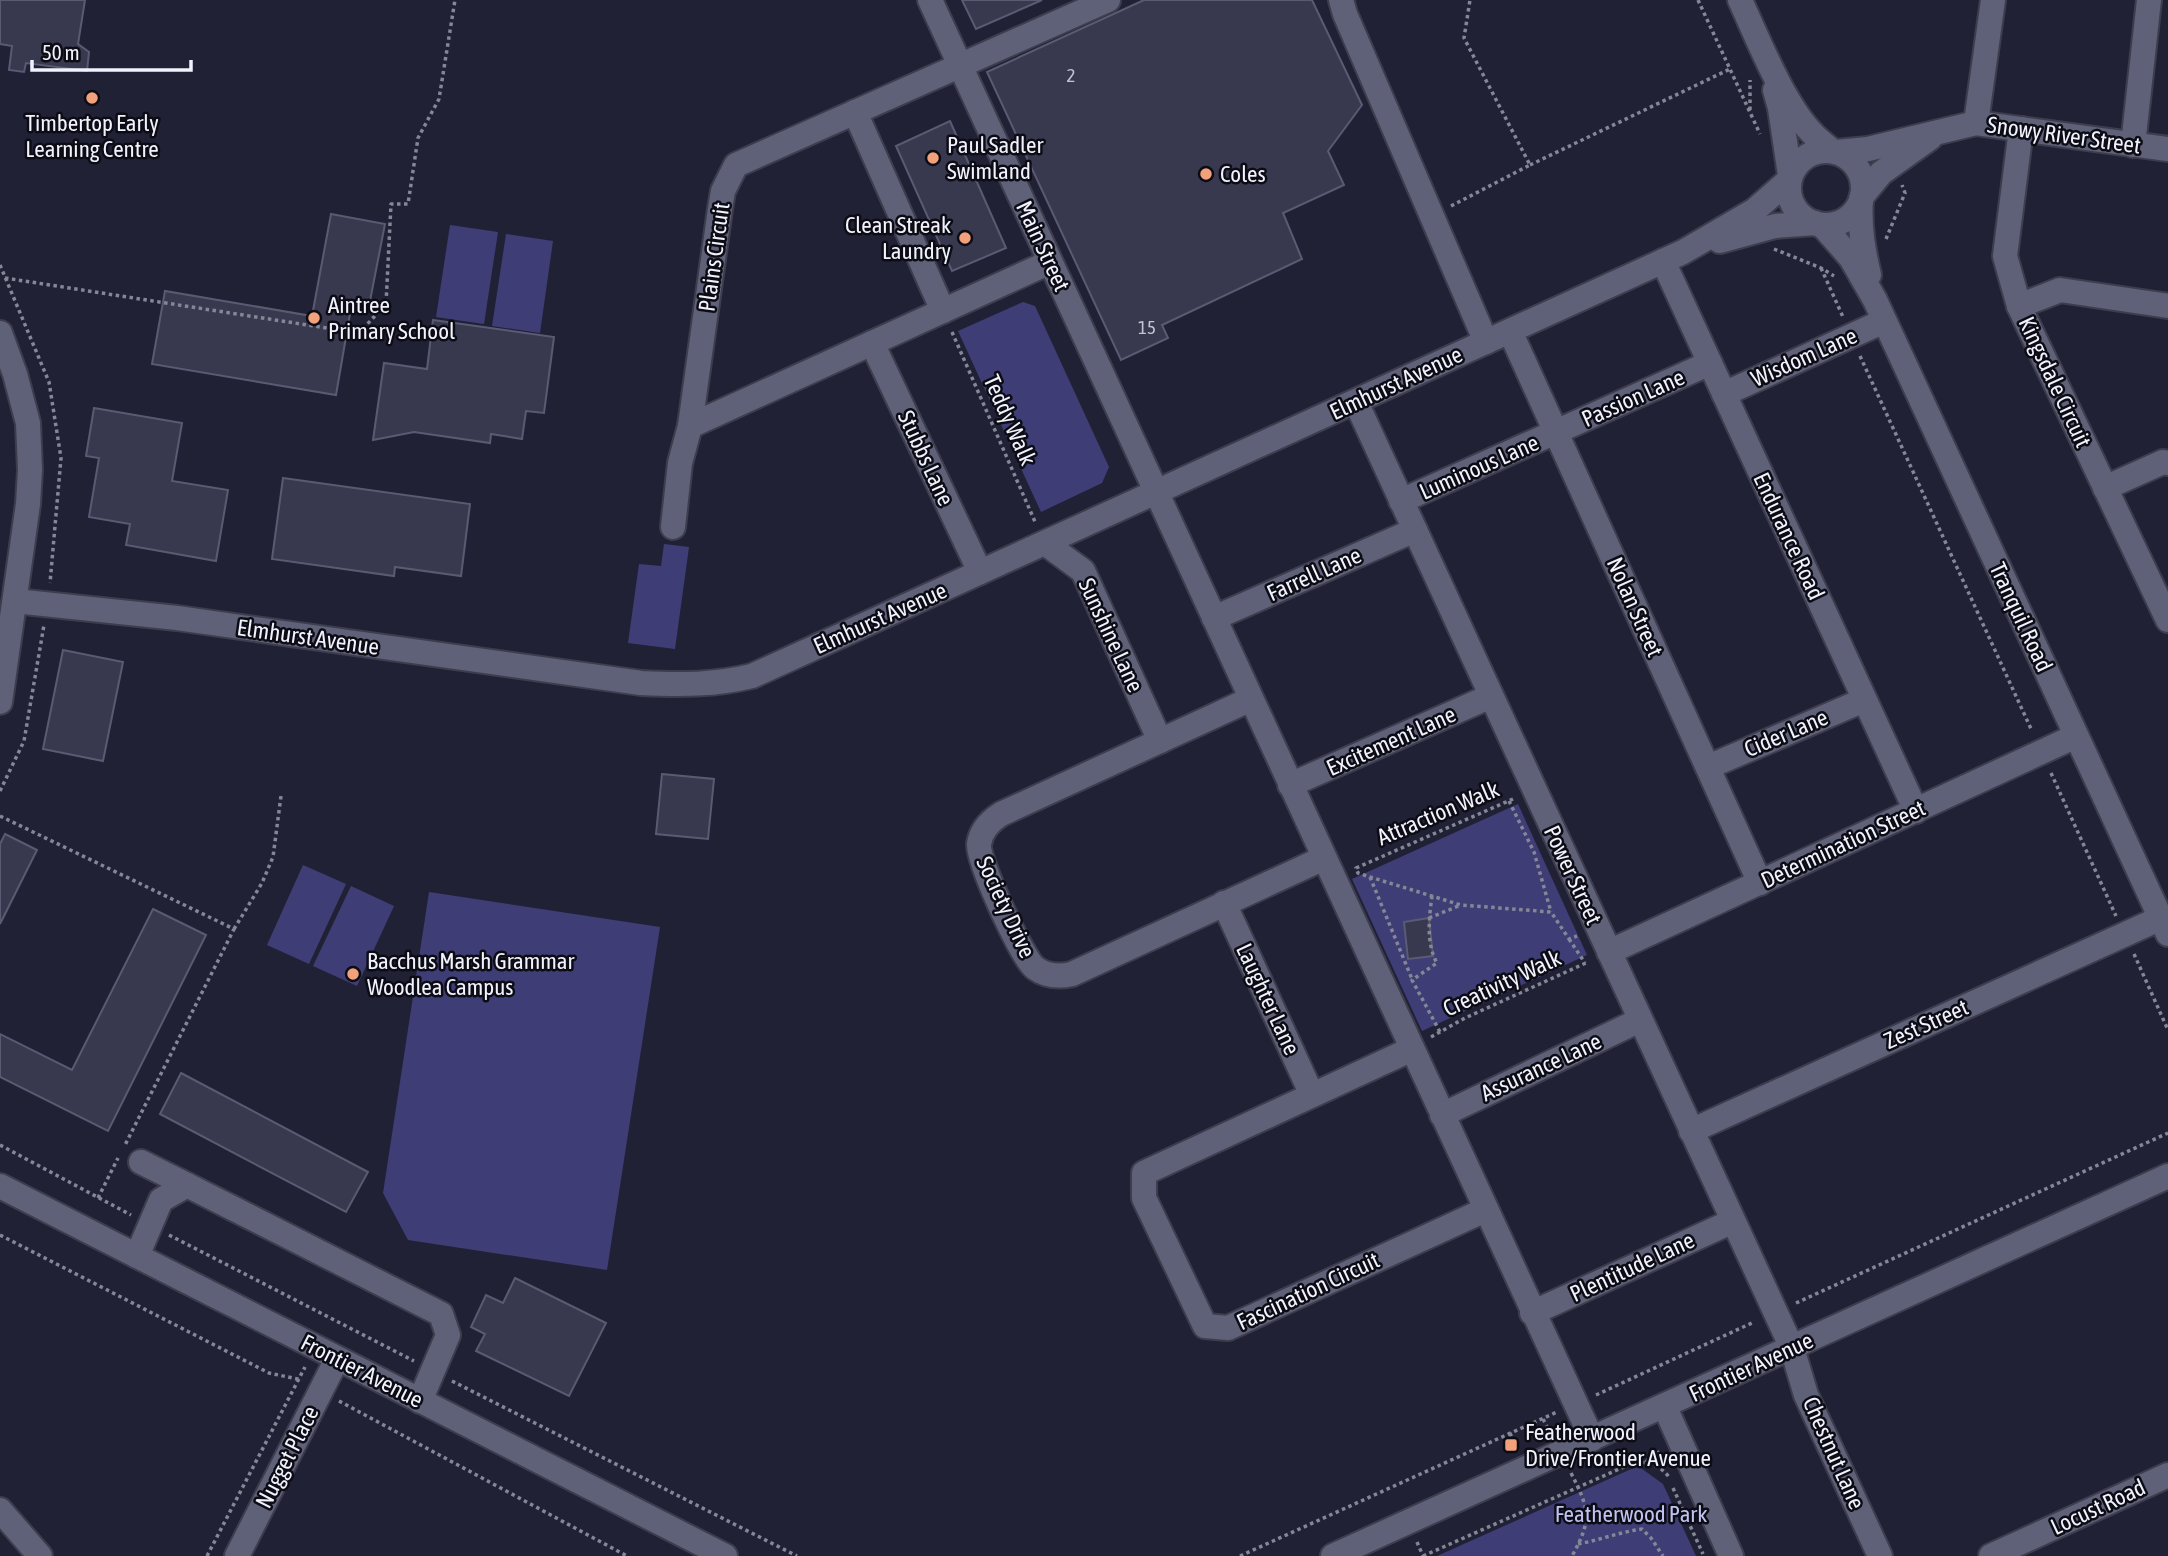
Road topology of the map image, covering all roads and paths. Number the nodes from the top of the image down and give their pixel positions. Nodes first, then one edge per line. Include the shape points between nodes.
1 (455, 0) edge
2 (930, 0) edge
3 (1108, 0) edge
4 (1341, 0) edge
5 (1469, 0) edge
6 (1698, 0) edge
7 (1740, 0) edge
8 (1993, 0) edge
9 (2149, 0) edge
10 (1767, 58) junction
11 (959, 66) junction
12 (1730, 69) junction
13 (855, 112) junction
14 (1976, 123) junction
15 (2021, 129) junction
16 (1939, 132) junction
17 (1765, 145) dead end
18 (2133, 145) junction
19 (2168, 149) edge
20 (1834, 152) junction
21 (1530, 165) junction
22 (1790, 178) junction
23 (1861, 198) junction
24 (1432, 216) junction
25 (1819, 224) junction
26 (1766, 246) dead end
27 (1673, 257) junction
28 (1050, 262) junction
29 (1821, 268) junction
30 (5, 278) dead end
31 (1842, 281) dead end
32 (2019, 306) junction
33 (2168, 306) edge
34 (943, 311) junction
35 (1879, 311) junction
36 (1510, 331) junction
37 (0, 333) edge
38 (1851, 336) junction
39 (1486, 342) junction
40 (872, 343) junction
41 (1710, 363) junction
42 (1724, 394) junction
43 (1356, 401) junction
44 (690, 426) junction
45 (1556, 433) junction
46 (2168, 463) edge
47 (2105, 488) junction
48 (1157, 493) junction
49 (1401, 501) junction
50 (673, 527) dead end
51 (1415, 530) junction
52 (1045, 543) junction
53 (981, 572) junction
54 (15, 601) junction
55 (1214, 618) junction
56 (2168, 620) edge
57 (1491, 696) junction
58 (1251, 699) junction
59 (1864, 700) junction
60 (0, 702) edge
61 (2076, 736) junction
62 (1160, 741) junction
63 (2041, 753) junction
64 (1707, 767) junction
65 (1290, 785) junction
66 (1534, 790) junction
67 (281, 796) dead end
68 (1508, 801) junction
69 (1916, 811) junction
70 (0, 816) edge
71 (1324, 858) junction
72 (1370, 877) junction
73 (1760, 883) junction
74 (1432, 896) junction
75 (1224, 903) junction
76 (1461, 905) junction
77 (1551, 912) junction
78 (1429, 918) junction
79 (2164, 926) edge
80 (234, 929) junction
81 (2125, 934) junction
82 (1578, 935) dead end
83 (1569, 939) junction
84 (1609, 952) junction
85 (1585, 963) junction
86 (1412, 980) junction
87 (1640, 1020) junction
88 (2168, 1030) edge
89 (1440, 1032) junction
90 (1412, 1049) junction
91 (1312, 1095) junction
92 (1441, 1115) junction
93 (1691, 1130) junction
94 (2168, 1133) edge
95 (0, 1146) edge
96 (141, 1162) dead end
97 (2168, 1176) edge
98 (187, 1185) junction
99 (0, 1186) edge
100 (98, 1198) junction
101 (1485, 1210) junction
102 (1732, 1221) junction
103 (150, 1226) junction
104 (137, 1256) junction
105 (1532, 1313) junction
106 (1775, 1313) junction
107 (1792, 1348) junction
108 (326, 1353) junction
109 (432, 1371) junction
110 (420, 1401) junction
111 (1575, 1404) junction
112 (1665, 1406) junction
113 (1510, 1433) junction
114 (1592, 1439) junction
115 (1510, 1445) dead end
116 (2168, 1475) edge
117 (1578, 1487) junction
118 (0, 1510) edge
119 (1578, 1544) junction
120 (40, 1556) edge
121 (207, 1556) edge
122 (237, 1556) edge
123 (725, 1556) edge
124 (797, 1556) edge
125 (1240, 1556) edge
126 (1334, 1556) edge
127 (1423, 1556) edge
128 (1572, 1556) edge
129 (1662, 1556) edge
130 (1704, 1556) edge
131 (1731, 1556) edge
132 (1880, 1556) edge
133 (1991, 1556) edge

1 - 30 path via 439,99 418,138 408,204 391,204 386,304 359,333
2 - 11 street, Main Street
3 - 11 street, Plains Circuit
4 - 24 street
5 - 21 path via 1464,38
6 - 12 path
7 - 10 street
8 - 14 street
9 - 18 street
10 - 20 street via 1811,132
10 - 22 street
11 - 13 street, Plains Circuit
11 - 28 street, Main Street
12 - 17 path
12 - 21 path
13 - 34 street
13 - 44 street, Plains Circuit via 736,165 723,191
14 - 15 street, Snowy River Street
14 - 16 street, Snowy River Street
15 - 18 street, Snowy River Street
15 - 32 street, Kingsdale Circuit via 2005,256
16 - 20 street, Snowy River Street
16 - 23 street via 1881,173
18 - 19 street, Snowy River Street
20 - 22 street via 1807,155
20 - 23 street via 1858,169
21 - 24 path
22 - 25 street via 1788,191 1797,211
22 - 27 street, Elmhurst Avenue via 1755,210
23 - 25 street via 1850,216
23 - 35 street via 1862,246
24 - 39 street
25 - 27 street, Elmhurst Avenue via 1775,226
25 - 35 street via 1850,258
26 - 29 path
27 - 36 street, Elmhurst Avenue
27 - 41 street, Endurance Road
28 - 34 street
28 - 48 street, Main Street
29 - 31 path
29 - 38 path
32 - 33 street via 2060,290
32 - 47 street, Kingsdale Circuit
34 - 40 street
34 - 52 path, Teddy Walk
35 - 38 street, Wisdom Lane
35 - 61 street, Tranquil Road
36 - 39 street, Elmhurst Avenue
36 - 45 street, Nolan Street
37 - 54 street via 22,398 30,445 28,504
38 - 42 street, Wisdom Lane
38 - 63 path
39 - 43 street, Elmhurst Avenue
40 - 44 street
40 - 53 street, Stubbs Lane
41 - 42 street, Endurance Road
41 - 45 street, Passion Lane
42 - 59 street, Endurance Road
43 - 48 street, Elmhurst Avenue
43 - 49 street, Power Street
44 - 50 street, Plains Circuit via 680,463
45 - 49 street, Luminous Lane
45 - 64 street, Nolan Street
46 - 47 street
47 - 56 street, Kingsdale Circuit
48 - 52 street, Elmhurst Avenue
48 - 55 street, Main Street
49 - 51 street, Power Street
51 - 55 street, Farrell Lane
51 - 57 street, Power Street
52 - 53 street, Elmhurst Avenue
52 - 62 street, Sunshine Lane via 1083,571
53 - 54 street, Elmhurst Avenue via 752,676 697,685 641,684 177,618
54 - 60 street
55 - 58 street, Main Street
57 - 65 street, Excitement Lane
57 - 66 street, Power Street
58 - 62 street, Society Drive
58 - 65 street, Main Street
59 - 64 street, Cider Lane
59 - 69 street, Endurance Road
61 - 63 street, Determination Street
61 - 79 street, Tranquil Road
62 - 75 street, Society Drive via 994,818 981,837 982,864 1024,955 1036,969 1053,976 1072,974
63 - 69 street, Determination Street
63 - 81 path
64 - 73 street, Nolan Street
65 - 71 street, Main Street
66 - 68 path, Attraction Walk
66 - 84 street, Power Street
67 - 80 path via 273,857
68 - 72 path, Attraction Walk via 1356,868
68 - 77 path via 1534,852
69 - 73 street, Determination Street
70 - 80 path
71 - 75 street, Society Drive
71 - 90 street, Main Street
72 - 74 path
72 - 86 path
73 - 84 street, Determination Street
74 - 76 path
74 - 78 path
75 - 91 street, Laughter Lane
76 - 77 path
76 - 78 path
77 - 83 path
78 - 86 path via 1437,963
79 - 81 street, Zest Street
80 - 100 path
81 - 88 path
81 - 93 street, Zest Street
82 - 83 path
83 - 85 path
84 - 85 path, Creativity Walk
84 - 87 street, Power Street
85 - 89 path, Creativity Walk
86 - 89 path
87 - 92 street, Assurance Lane
87 - 93 street, Power Street
89 - 90 path, Creativity Walk
90 - 91 street, Fascination Circuit
90 - 92 street, Main Street
91 - 101 street, Fascination Circuit via 1144,1172 1144,1198 1205,1326 1228,1328
92 - 101 street, Main Street
93 - 102 street, Power Street
94 - 106 path
95 - 100 path
96 - 98 street
97 - 107 street, Frontier Avenue
98 - 103 street via 162,1200
98 - 109 street via 441,1314 448,1335
99 - 104 street, Frontier Avenue
100 - 103 path
101 - 105 street, Main Street
102 - 105 street, Plentitude Lane
102 - 106 street, Power Street
103 - 104 street
103 - 109 path
104 - 108 street, Frontier Avenue
105 - 111 street, Main Street
106 - 107 street, Power Street
106 - 111 path
107 - 112 street, Frontier Avenue
107 - 132 street, Chestnut Lane via 1806,1395
108 - 110 street, Frontier Avenue
108 - 121 path
108 - 122 street, Nugget Place
109 - 110 street
109 - 124 path
110 - 123 street, Frontier Avenue
111 - 113 path
111 - 114 street, Main Street
112 - 114 street, Frontier Avenue
112 - 131 street
113 - 115 path via 1514,1443
113 - 125 path
114 - 126 street, Frontier Avenue
116 - 133 street, Locust Road
117 - 119 path via 1587,1524
117 - 127 path
117 - 130 path via 1635,1462 1657,1466 1668,1474
118 - 120 street
119 - 128 path
119 - 129 path via 1642,1529

